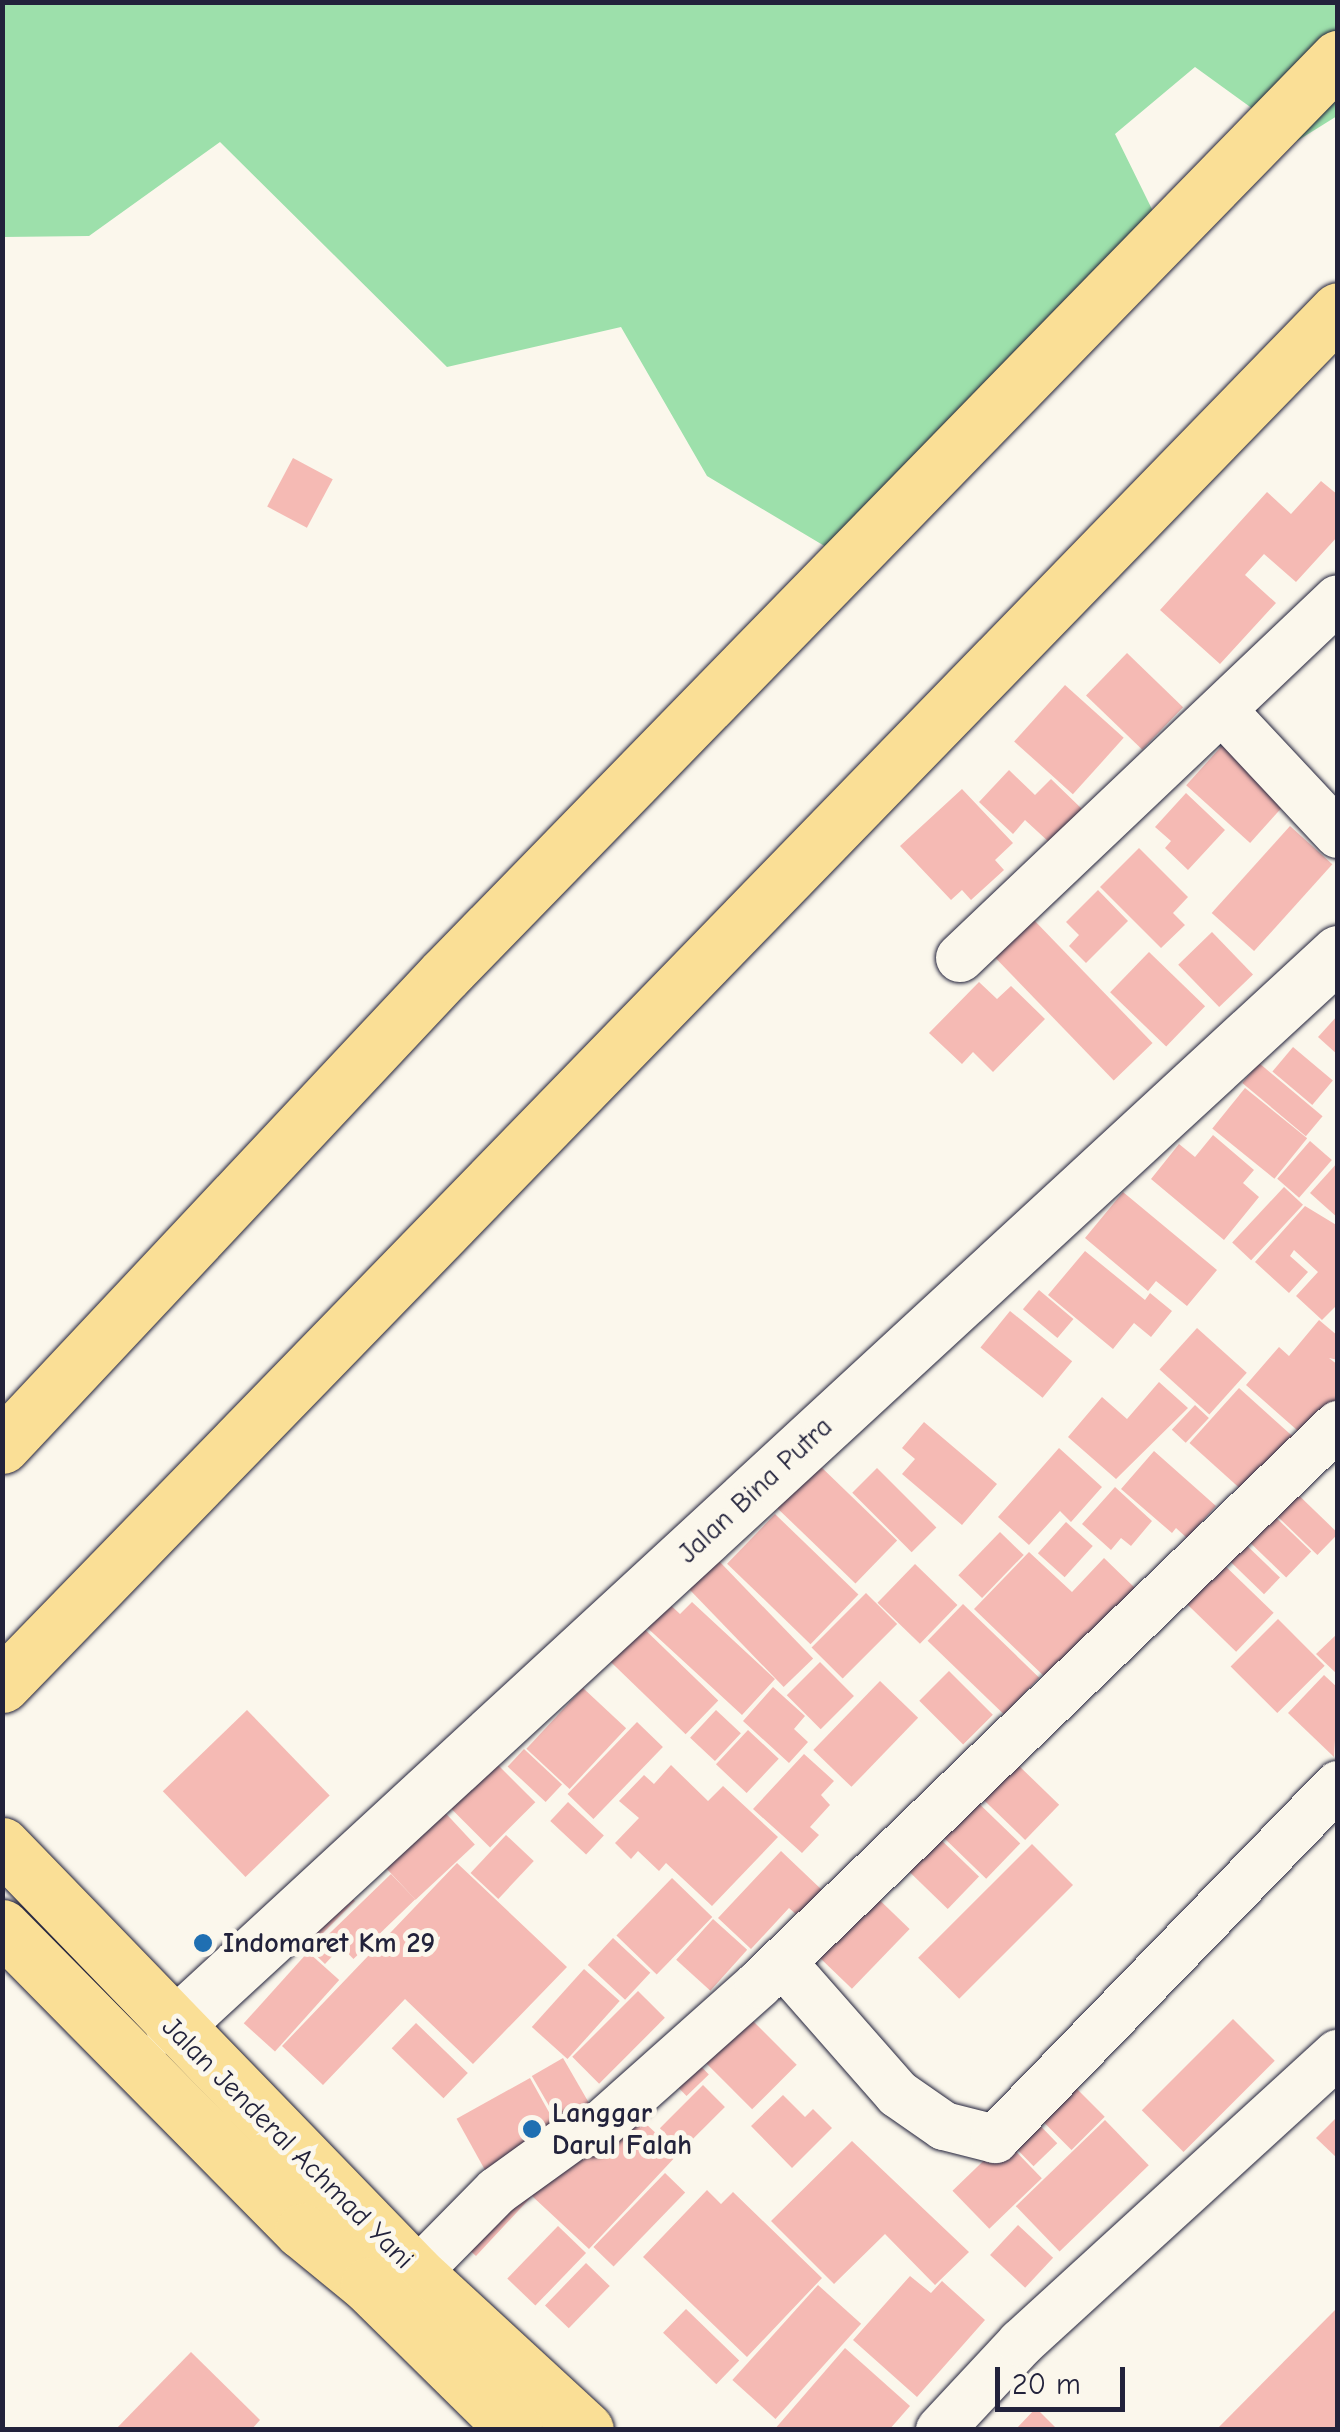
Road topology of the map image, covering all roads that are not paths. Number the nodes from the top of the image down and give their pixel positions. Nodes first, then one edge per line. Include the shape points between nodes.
1 (1338, 58) edge
2 (1338, 310) edge
3 (1338, 600) edge
4 (1222, 710) junction
5 (1338, 834) edge
6 (1338, 953) edge
7 (960, 958) dead end
8 (1338, 1425) edge
9 (2, 1446) edge
10 (2, 1685) edge
11 (1338, 1785) edge
12 (2, 1845) edge
13 (2, 1927) edge
14 (782, 1962) junction
15 (173, 2028) junction
16 (1338, 2054) edge
17 (416, 2273) junction
18 (515, 2430) edge
19 (586, 2430) edge
20 (940, 2430) edge

1 - 9 main road via 444,975
2 - 10 main road
3 - 4 street
4 - 5 street
4 - 7 street
6 - 15 street, Jalan Bina Putra
8 - 14 street
11 - 14 street via 995,2139 944,2126 898,2094
12 - 15 main road, Jalan Jenderal Achmad Yani
13 - 18 main road, Jalan Jenderal Achmad Yani via 302,2231 368,2284
14 - 17 street via 593,2132 576,2134 497,2190
15 - 17 main road, Jalan Jenderal Achmad Yani
16 - 20 street via 1021,2343
17 - 19 main road, Jalan Jenderal Achmad Yani

